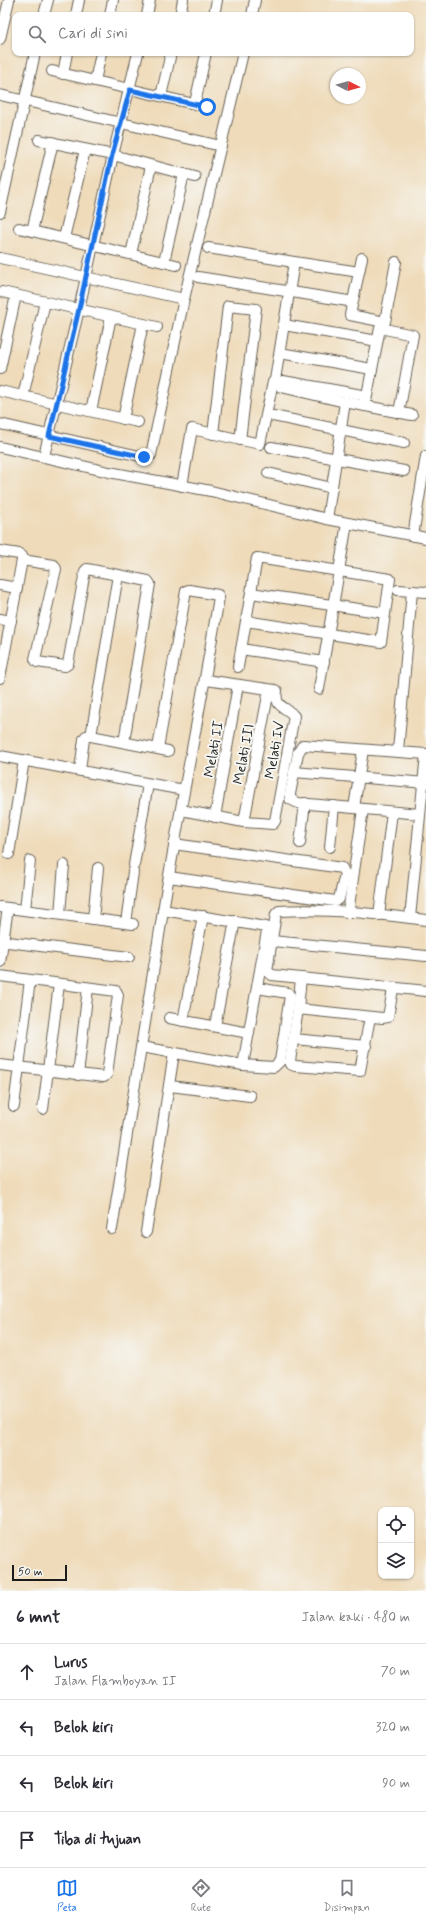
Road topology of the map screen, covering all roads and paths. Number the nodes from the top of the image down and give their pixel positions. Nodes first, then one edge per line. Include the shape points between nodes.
1 (9, 0) edge
2 (48, 0) edge
3 (79, 0) edge
4 (113, 0) edge
5 (150, 0) edge
6 (183, 0) edge
7 (217, 0) edge
8 (255, 0) edge
9 (45, 12) edge
10 (77, 12) edge
11 (111, 12) edge
12 (148, 12) edge
13 (181, 12) edge
14 (215, 12) edge
15 (253, 12) edge
16 (0, 39) edge
17 (35, 56) edge
18 (66, 56) edge
19 (101, 56) edge
20 (137, 56) edge
21 (170, 56) edge
22 (205, 56) edge
23 (242, 56) edge
24 (52, 71) dead end
25 (63, 74) junction
26 (95, 82) junction
27 (130, 90) junction
28 (0, 95) edge
29 (161, 96) junction
30 (24, 101) junction
31 (195, 104) junction
32 (207, 107) dead end
33 (121, 122) junction
34 (39, 140) dead end
35 (53, 142) junction
36 (221, 146) junction
37 (85, 150) junction
38 (112, 155) junction
39 (151, 166) junction
40 (184, 174) junction
41 (195, 177) dead end
42 (0, 212) edge
43 (19, 228) dead end
44 (32, 231) junction
45 (64, 238) junction
46 (93, 244) junction
47 (208, 248) dead end
48 (131, 254) junction
49 (0, 258) edge
50 (362, 258) dead end
51 (164, 262) junction
52 (294, 262) junction
53 (396, 262) dead end
54 (176, 264) dead end
55 (353, 271) dead end
56 (86, 276) junction
57 (198, 277) dead end
58 (289, 291) junction
59 (2, 292) dead end
60 (16, 295) junction
61 (184, 299) junction
62 (348, 301) dead end
63 (45, 302) junction
64 (79, 309) junction
65 (111, 317) junction
66 (143, 324) junction
67 (284, 325) junction
68 (382, 325) junction
69 (157, 327) dead end
70 (372, 340) dead end
71 (280, 353) junction
72 (366, 368) dead end
73 (0, 369) edge
74 (278, 383) junction
75 (0, 392) edge
76 (362, 395) dead end
77 (23, 396) junction
78 (345, 402) junction
79 (56, 403) junction
80 (365, 406) junction
81 (91, 412) junction
82 (399, 413) junction
83 (412, 415) dead end
84 (273, 416) dead end
85 (123, 419) junction
86 (138, 422) dead end
87 (0, 424) edge
88 (340, 430) junction
89 (212, 434) junction
90 (49, 436) junction
91 (240, 440) junction
92 (404, 443) dead end
93 (0, 447) edge
94 (271, 447) dead end
95 (44, 456) junction
96 (426, 456) edge
97 (336, 460) junction
98 (404, 471) dead end
99 (268, 473) dead end
100 (424, 482) edge
101 (182, 486) junction
102 (332, 488) junction
103 (422, 510) edge
104 (327, 519) junction
105 (347, 523) junction
106 (413, 536) junction
107 (426, 538) edge
108 (0, 551) edge
109 (22, 560) junction
110 (338, 571) junction
111 (118, 575) junction
112 (0, 585) edge
113 (17, 588) junction
114 (398, 590) dead end
115 (412, 591) junction
116 (426, 592) edge
117 (251, 593) junction
118 (333, 605) junction
119 (385, 613) junction
120 (0, 619) edge
121 (11, 621) junction
122 (246, 621) junction
123 (328, 634) junction
124 (241, 649) junction
125 (2, 653) edge
126 (324, 662) junction
127 (238, 667) dead end
128 (0, 678) edge
129 (206, 680) junction
130 (238, 685) junction
131 (320, 689) dead end
132 (269, 690) junction
133 (91, 736) junction
134 (124, 742) junction
135 (363, 750) junction
136 (398, 751) junction
137 (426, 754) edge
138 (0, 756) edge
139 (24, 760) junction
140 (80, 770) junction
141 (294, 772) junction
142 (358, 777) junction
143 (425, 782) edge
144 (148, 784) junction
145 (184, 790) junction
146 (305, 803) junction
147 (334, 806) junction
148 (358, 808) junction
149 (181, 810) junction
150 (392, 812) junction
151 (420, 814) junction
152 (215, 817) junction
153 (244, 822) junction
154 (300, 843) dead end
155 (174, 844) junction
156 (330, 847) dead end
157 (9, 854) dead end
158 (30, 861) dead end
159 (64, 865) dead end
160 (98, 868) dead end
161 (169, 877) junction
162 (4, 908) edge
163 (25, 910) junction
164 (163, 910) junction
165 (348, 913) junction
166 (60, 914) junction
167 (380, 915) junction
168 (203, 916) junction
169 (410, 918) junction
170 (93, 919) junction
171 (426, 920) edge
172 (235, 921) junction
173 (1, 941) edge
174 (272, 941) junction
175 (426, 956) edge
176 (129, 957) dead end
177 (0, 962) edge
178 (0, 976) edge
179 (300, 978) junction
180 (30, 980) junction
181 (59, 984) junction
182 (88, 988) junction
183 (257, 988) junction
184 (393, 989) junction
185 (426, 991) edge
186 (298, 1010) junction
187 (370, 1017) junction
188 (169, 1018) dead end
189 (183, 1021) junction
190 (215, 1026) junction
191 (249, 1033) junction
192 (294, 1039) junction
193 (366, 1046) junction
194 (141, 1047) junction
195 (174, 1053) junction
196 (0, 1065) edge
197 (242, 1065) junction
198 (19, 1067) junction
199 (48, 1071) junction
200 (78, 1075) junction
201 (170, 1086) junction
202 (250, 1096) dead end
203 (14, 1106) dead end
204 (44, 1109) dead end
205 (112, 1229) dead end
206 (146, 1232) dead end

1 - 16 street
2 - 9 street
3 - 10 street
4 - 11 street
5 - 12 street
6 - 13 street
7 - 14 street
8 - 15 street
17 - 30 street
18 - 25 street
19 - 26 street
20 - 27 street
21 - 29 street
22 - 31 street
23 - 36 street
24 - 25 street
25 - 26 street
26 - 27 street
27 - 29 street
27 - 33 street
28 - 30 street
29 - 31 street
30 - 33 street
30 - 42 street
31 - 32 street
33 - 36 street
33 - 38 street
34 - 35 street
35 - 37 street
35 - 44 street
36 - 61 street
37 - 38 street
37 - 45 street
38 - 39 street
38 - 46 street
39 - 40 street
39 - 48 street
40 - 41 street
40 - 51 street
43 - 44 street
44 - 45 street
45 - 46 street
46 - 48 street
46 - 56 street
47 - 52 street
48 - 51 street
49 - 56 street
50 - 68 street via 350,315
51 - 54 street
52 - 55 street
52 - 58 street
53 - 68 street
56 - 61 street
56 - 64 street
57 - 58 street
58 - 62 street
58 - 67 street
59 - 60 street
60 - 63 street
60 - 73 street
61 - 90 street via 151,454 144,457
63 - 64 street
63 - 77 street
64 - 65 street
64 - 79 street
65 - 66 street
65 - 81 street
66 - 69 street
66 - 85 street
67 - 70 street
67 - 71 street
68 - 80 street
68 - 82 street via 413,335
71 - 72 street
71 - 74 street
74 - 76 street
74 - 78 street
74 - 91 street via 272,382 260,444
75 - 77 street
77 - 79 street
78 - 80 street
78 - 88 street
79 - 81 street
79 - 90 street
80 - 82 street
81 - 85 street
82 - 83 street
84 - 88 street
85 - 86 street
87 - 90 street
88 - 92 street
88 - 97 street
89 - 91 street
89 - 91 street via 228,306 256,309
89 - 101 street via 192,429
90 - 95 street
93 - 95 street
94 - 97 street
95 - 101 street
96 - 100 street
97 - 98 street
97 - 102 street
99 - 102 street
100 - 103 street
101 - 104 street
102 - 104 street
103 - 106 street
104 - 105 street
105 - 106 street
105 - 110 street
106 - 107 street
108 - 109 street via 19,554
109 - 111 street via 54,565 56,569 35,659 37,662 65,666 68,664 85,571 87,569
109 - 113 street
110 - 117 street via 257,558
110 - 118 street
110 - 119 street via 390,579
111 - 133 street
111 - 134 street via 148,581 150,584
112 - 113 street
113 - 121 street
114 - 115 street
115 - 116 street
115 - 136 street
117 - 118 street
117 - 122 street
118 - 119 street
118 - 123 street
119 - 123 street via 381,642
120 - 121 street
121 - 125 street
122 - 123 street
122 - 124 street
123 - 126 street
124 - 126 street
124 - 127 street
125 - 128 street
126 - 131 street
129 - 130 street
129 - 134 street via 219,596 187,589 163,749
129 - 145 street
130 - 132 street
130 - 152 street, Melati II
132 - 153 street, Melati III
132 - 153 street, Melati IV via 277,691 276,701 293,714 294,718 275,821 274,824
133 - 134 street
133 - 140 street via 84,739
135 - 136 street
135 - 141 street via 304,745 298,754
135 - 142 street
136 - 137 street
137 - 143 street
138 - 139 street
139 - 140 street
139 - 157 street
140 - 144 street
141 - 142 street
141 - 146 street via 290,799 293,802
142 - 143 street
142 - 148 street
143 - 151 street
144 - 145 street
144 - 170 street via 134,869 130,923
145 - 149 street
146 - 147 street
146 - 154 street
147 - 148 street
147 - 156 street
148 - 150 street
148 - 165 street
149 - 152 street
149 - 155 street
150 - 151 street
150 - 167 street
151 - 169 street
152 - 153 street
155 - 161 street
155 - 161 street via 342,868 345,874 339,899 335,901
158 - 163 street
159 - 166 street
160 - 170 street
161 - 164 street
162 - 163 street
162 - 173 street
163 - 166 street
164 - 168 street
164 - 194 street
165 - 167 street
165 - 174 street via 279,911 276,914
166 - 170 street
167 - 169 street
168 - 172 street
168 - 189 street
169 - 171 street
172 - 183 street via 263,926 267,931
172 - 190 street
173 - 176 street
173 - 177 street
174 - 175 street
174 - 179 street via 268,974
178 - 180 street
179 - 184 street
179 - 186 street
180 - 181 street
180 - 198 street
181 - 182 street
181 - 199 street
182 - 200 street
182 - 200 street via 116,991 118,995 108,1074 101,1078
183 - 191 street
183 - 197 street via 288,993 290,996 280,1061 274,1066
184 - 185 street
184 - 187 street via 388,1016
186 - 187 street
186 - 192 street
187 - 193 street
188 - 189 street
189 - 190 street
190 - 191 street
191 - 197 street
192 - 193 street
192 - 193 street via 290,1064 357,1072 363,1067
194 - 195 street
194 - 205 street
195 - 197 street
195 - 201 street
196 - 198 street
198 - 199 street
198 - 203 street
199 - 200 street
199 - 204 street
201 - 202 street
201 - 206 street

